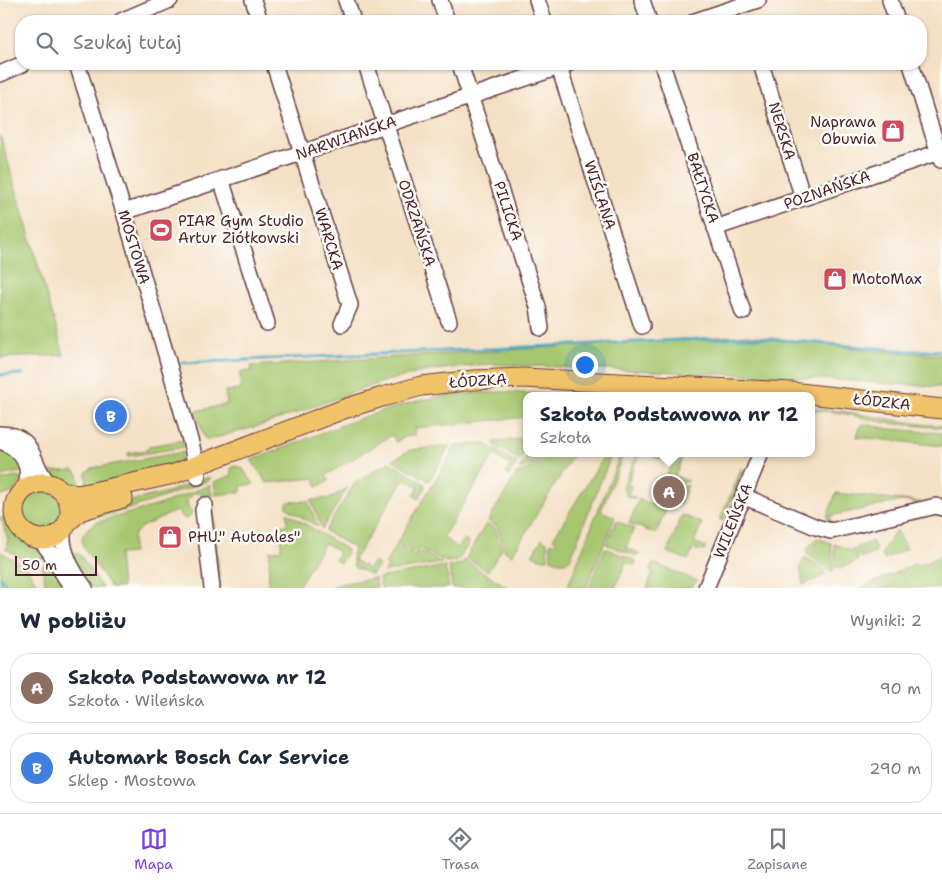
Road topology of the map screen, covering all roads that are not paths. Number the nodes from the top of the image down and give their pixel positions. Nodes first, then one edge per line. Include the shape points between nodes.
1 (170, 0) edge
2 (253, 0) edge
3 (346, 0) edge
4 (440, 0) edge
5 (537, 0) edge
6 (642, 0) edge
7 (758, 0) edge
8 (890, 0) edge
9 (135, 15) edge
10 (258, 15) edge
11 (351, 15) edge
12 (444, 15) edge
13 (542, 15) edge
14 (647, 15) edge
15 (713, 15) edge
16 (895, 15) edge
17 (15, 67) edge
18 (79, 70) edge
19 (276, 70) edge
20 (368, 70) edge
21 (462, 70) edge
22 (546, 70) edge
23 (563, 70) edge
24 (664, 70) edge
25 (763, 70) edge
26 (913, 70) edge
27 (0, 74) edge
28 (471, 96) junction
29 (386, 124) junction
30 (302, 153) junction
31 (941, 157) edge
32 (221, 179) junction
33 (803, 198) junction
34 (124, 212) junction
35 (716, 228) junction
36 (743, 312) dead end
37 (449, 321) dead end
38 (267, 323) dead end
39 (342, 324) dead end
40 (642, 326) dead end
41 (541, 328) dead end
42 (579, 392) edge
43 (791, 392) edge
44 (815, 395) edge
45 (815, 405) edge
46 (942, 409) edge
47 (942, 419) edge
48 (188, 432) junction
49 (0, 434) edge
50 (0, 441) edge
51 (253, 443) junction
52 (759, 457) edge
53 (197, 471) junction
54 (56, 488) junction
55 (14, 495) edge
56 (743, 496) junction
57 (205, 506) dead end
58 (942, 508) edge
59 (8, 518) edge
60 (66, 526) junction
61 (40, 540) junction
62 (73, 588) edge
63 (84, 588) edge
64 (212, 588) edge
65 (706, 588) edge

1 - 9 street
2 - 10 street
3 - 11 street
4 - 12 street
5 - 13 street
6 - 14 street
7 - 15 street
8 - 16 street
17 - 27 street
18 - 34 street, MOSTOWA
19 - 30 street, WARCKA
20 - 29 street, ODRZAŃSKA
21 - 28 street, PILICKA
22 - 28 street, NARWIAŃSKA
23 - 40 street, WIŚLANA
24 - 35 street, BAŁTYCKA
25 - 33 street, NERSKA
26 - 31 street
28 - 29 street, NARWIAŃSKA
28 - 41 street, PILICKA via 538,307
29 - 30 street, NARWIAŃSKA
29 - 37 street, ODRZAŃSKA
30 - 32 street, NARWIAŃSKA
30 - 39 street, WARCKA via 350,305
31 - 33 street, POZNAŃSKA
32 - 34 street, NARWIAŃSKA
32 - 38 street
33 - 35 street, POZNAŃSKA
34 - 48 street, MOSTOWA
35 - 36 street, BAŁTYCKA
42 - 53 main road, ŁÓDZKA via 474,390 412,398
43 - 51 main road, ŁÓDZKA via 501,378 432,384 344,409
44 - 46 main road, ŁÓDZKA
45 - 47 main road, ŁÓDZKA
48 - 51 street, MOSTOWA via 198,446 209,451
48 - 53 street, MOSTOWA
49 - 54 street via 17,437 26,443 43,478
50 - 55 street via 14,448 25,462 28,473
51 - 53 main road, ŁÓDZKA
52 - 56 street, WILEŃSKA
53 - 54 main road, ŁÓDZKA via 76,495
53 - 60 main road, ŁÓDZKA via 166,488 80,511
54 - 55 main road via 37,483
54 - 60 main road via 69,502
55 - 59 main road via 14,509
56 - 58 street via 831,531 936,506
56 - 65 street, WILEŃSKA
57 - 64 street
59 - 61 main road via 25,534
60 - 61 main road via 50,539
60 - 63 street via 62,538 66,552
61 - 62 street

